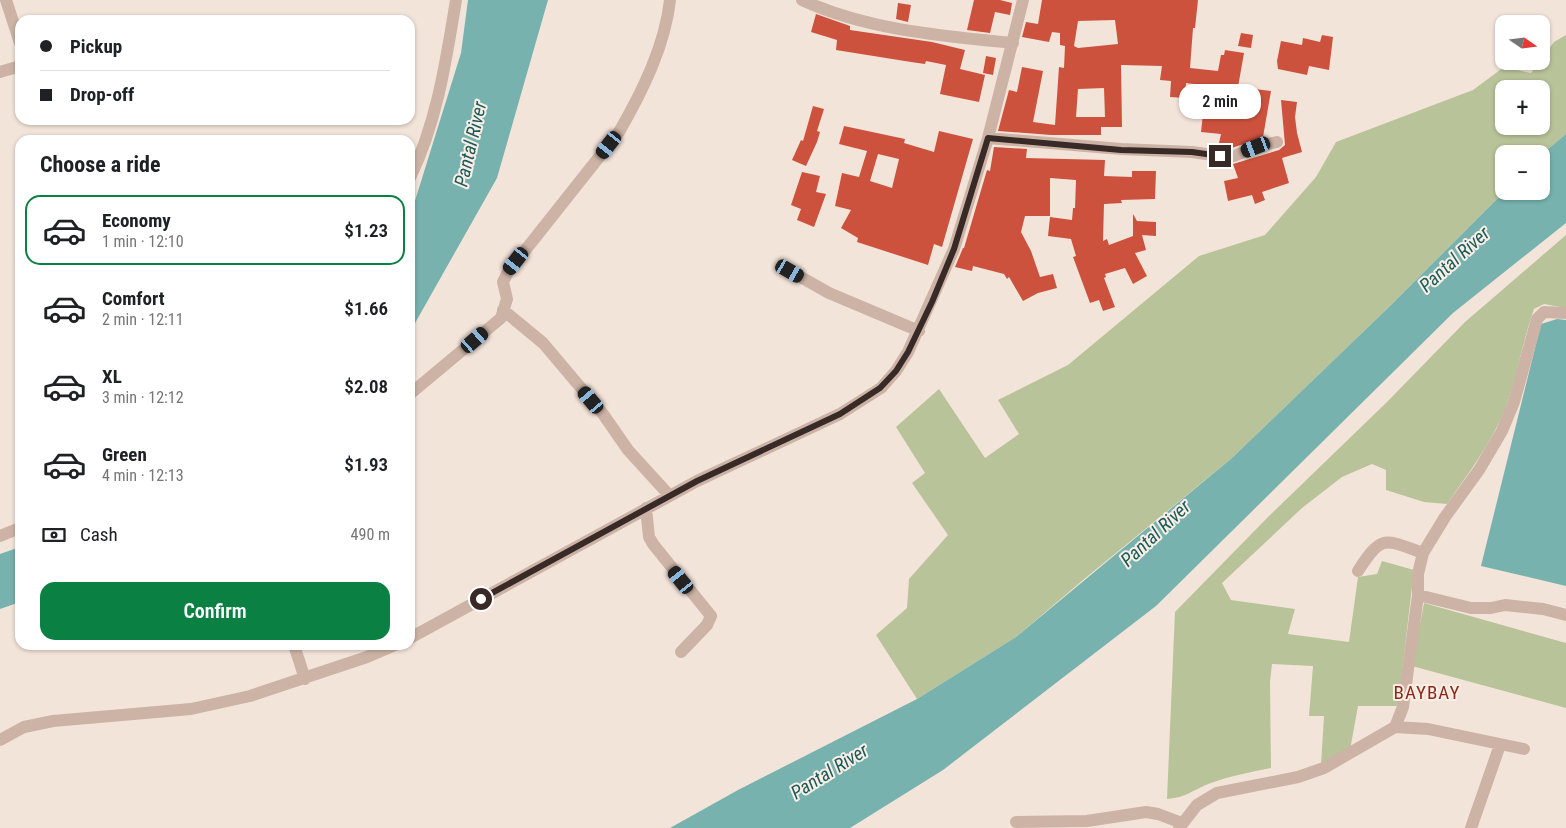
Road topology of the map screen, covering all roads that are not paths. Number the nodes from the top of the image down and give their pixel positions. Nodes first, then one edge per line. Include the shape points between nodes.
1 (6, 0) edge
2 (456, 0) edge
3 (670, 0) edge
4 (802, 0) edge
5 (1023, 0) edge
6 (15, 28) edge
7 (1013, 43) junction
8 (15, 68) edge
9 (0, 72) edge
10 (988, 138) junction
11 (1277, 142) dead end
12 (415, 168) edge
13 (790, 271) dead end
14 (504, 310) junction
15 (1566, 313) edge
16 (919, 331) junction
17 (415, 390) edge
18 (669, 495) junction
19 (646, 508) junction
20 (15, 530) edge
21 (0, 536) edge
22 (1423, 553) junction
23 (1358, 571) dead end
24 (1418, 596) junction
25 (1566, 615) edge
26 (415, 635) edge
27 (296, 650) edge
28 (383, 650) edge
29 (681, 652) dead end
30 (305, 678) junction
31 (1395, 727) junction
32 (0, 740) edge
33 (1500, 744) junction
34 (1524, 749) dead end
35 (1016, 822) dead end
36 (1181, 826) edge
37 (1471, 828) edge

1 - 6 street
2 - 12 street via 442,82 423,151
3 - 14 street via 662,36 645,83 628,116 619,132 508,272 503,282 507,299
4 - 7 street via 837,14 884,26
5 - 7 street
7 - 10 street
8 - 9 street
10 - 11 street via 1220,156 1234,156
10 - 16 street via 954,249
13 - 16 street via 829,293
14 - 17 street via 501,318
14 - 18 street via 543,343 628,450
15 - 22 street via 1544,312 1537,319 1514,402 1502,431
16 - 18 street via 902,362 872,395 840,414
18 - 19 street
19 - 26 street
19 - 29 street via 649,537 653,544 711,616 707,625
20 - 21 street
22 - 23 street via 1397,543 1381,543 1372,549
22 - 24 street via 1418,574
24 - 25 street via 1471,608 1505,605
24 - 31 street via 1403,707
27 - 30 street
28 - 30 street
30 - 32 street via 250,696 192,709 52,721 24,727
31 - 33 street via 1428,729
31 - 36 street via 1324,768 1298,777 1218,793 1197,805
33 - 34 street
33 - 37 street
35 - 36 street via 1087,821 1146,812 1158,814

